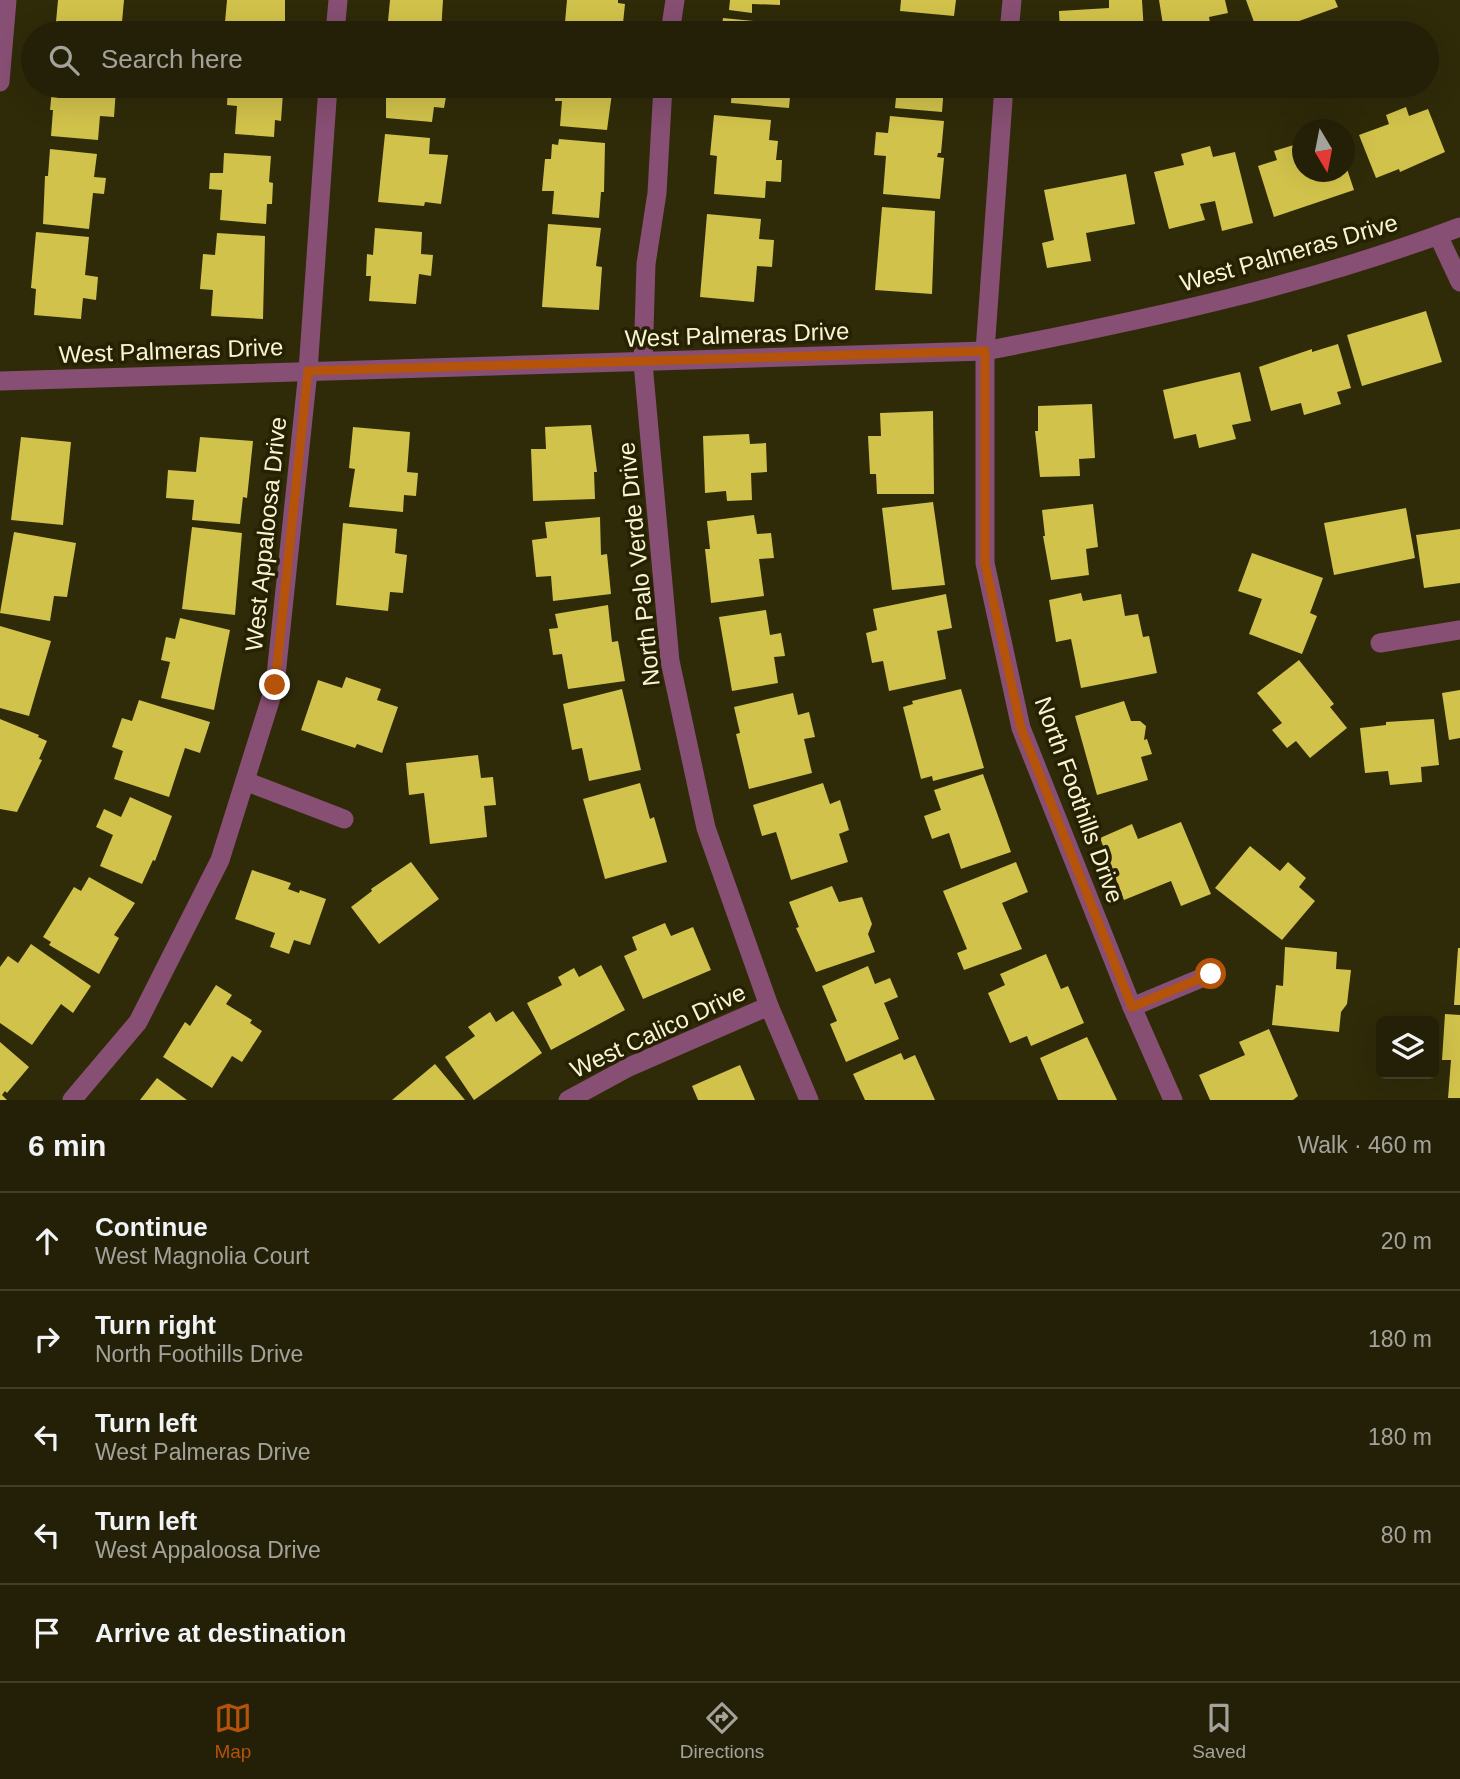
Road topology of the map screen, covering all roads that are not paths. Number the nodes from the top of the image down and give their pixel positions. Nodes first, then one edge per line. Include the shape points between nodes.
1 (7, 0) edge
2 (338, 0) edge
3 (675, 0) edge
4 (1012, 0) edge
5 (336, 21) edge
6 (672, 21) edge
7 (1010, 21) edge
8 (0, 82) edge
9 (327, 98) edge
10 (662, 98) edge
11 (1003, 98) edge
12 (1460, 227) edge
13 (1438, 235) junction
14 (1460, 282) edge
15 (985, 351) junction
16 (643, 363) junction
17 (308, 371) junction
18 (0, 381) edge
19 (1460, 629) edge
20 (1380, 643) dead end
21 (245, 781) junction
22 (344, 819) dead end
23 (1211, 974) dead end
24 (769, 1006) junction
25 (1132, 1007) junction
26 (72, 1100) edge
27 (568, 1100) edge
28 (809, 1100) edge
29 (1173, 1100) edge

1 - 8 street
2 - 5 street
3 - 6 street
4 - 7 street
9 - 17 street, West Appaloosa Drive
10 - 16 street, North Palo Verde Drive via 657,193 646,264
11 - 15 street, North Foothills Drive
12 - 13 street, West Palmeras Drive
13 - 14 street
13 - 15 street, West Palmeras Drive via 1298,279 1128,323
15 - 16 street, West Palmeras Drive
15 - 25 street, North Foothills Drive via 985,563 1021,728
16 - 17 street, West Palmeras Drive
16 - 24 street, North Palo Verde Drive via 670,661 706,828
17 - 18 street, West Palmeras Drive
17 - 21 street, West Appaloosa Drive via 275,685
19 - 20 street
21 - 22 street
21 - 26 street, West Appaloosa Drive via 220,860 138,1022
23 - 25 street
24 - 27 street, West Calico Drive
24 - 28 street, North Palo Verde Drive
25 - 29 street, North Foothills Drive

